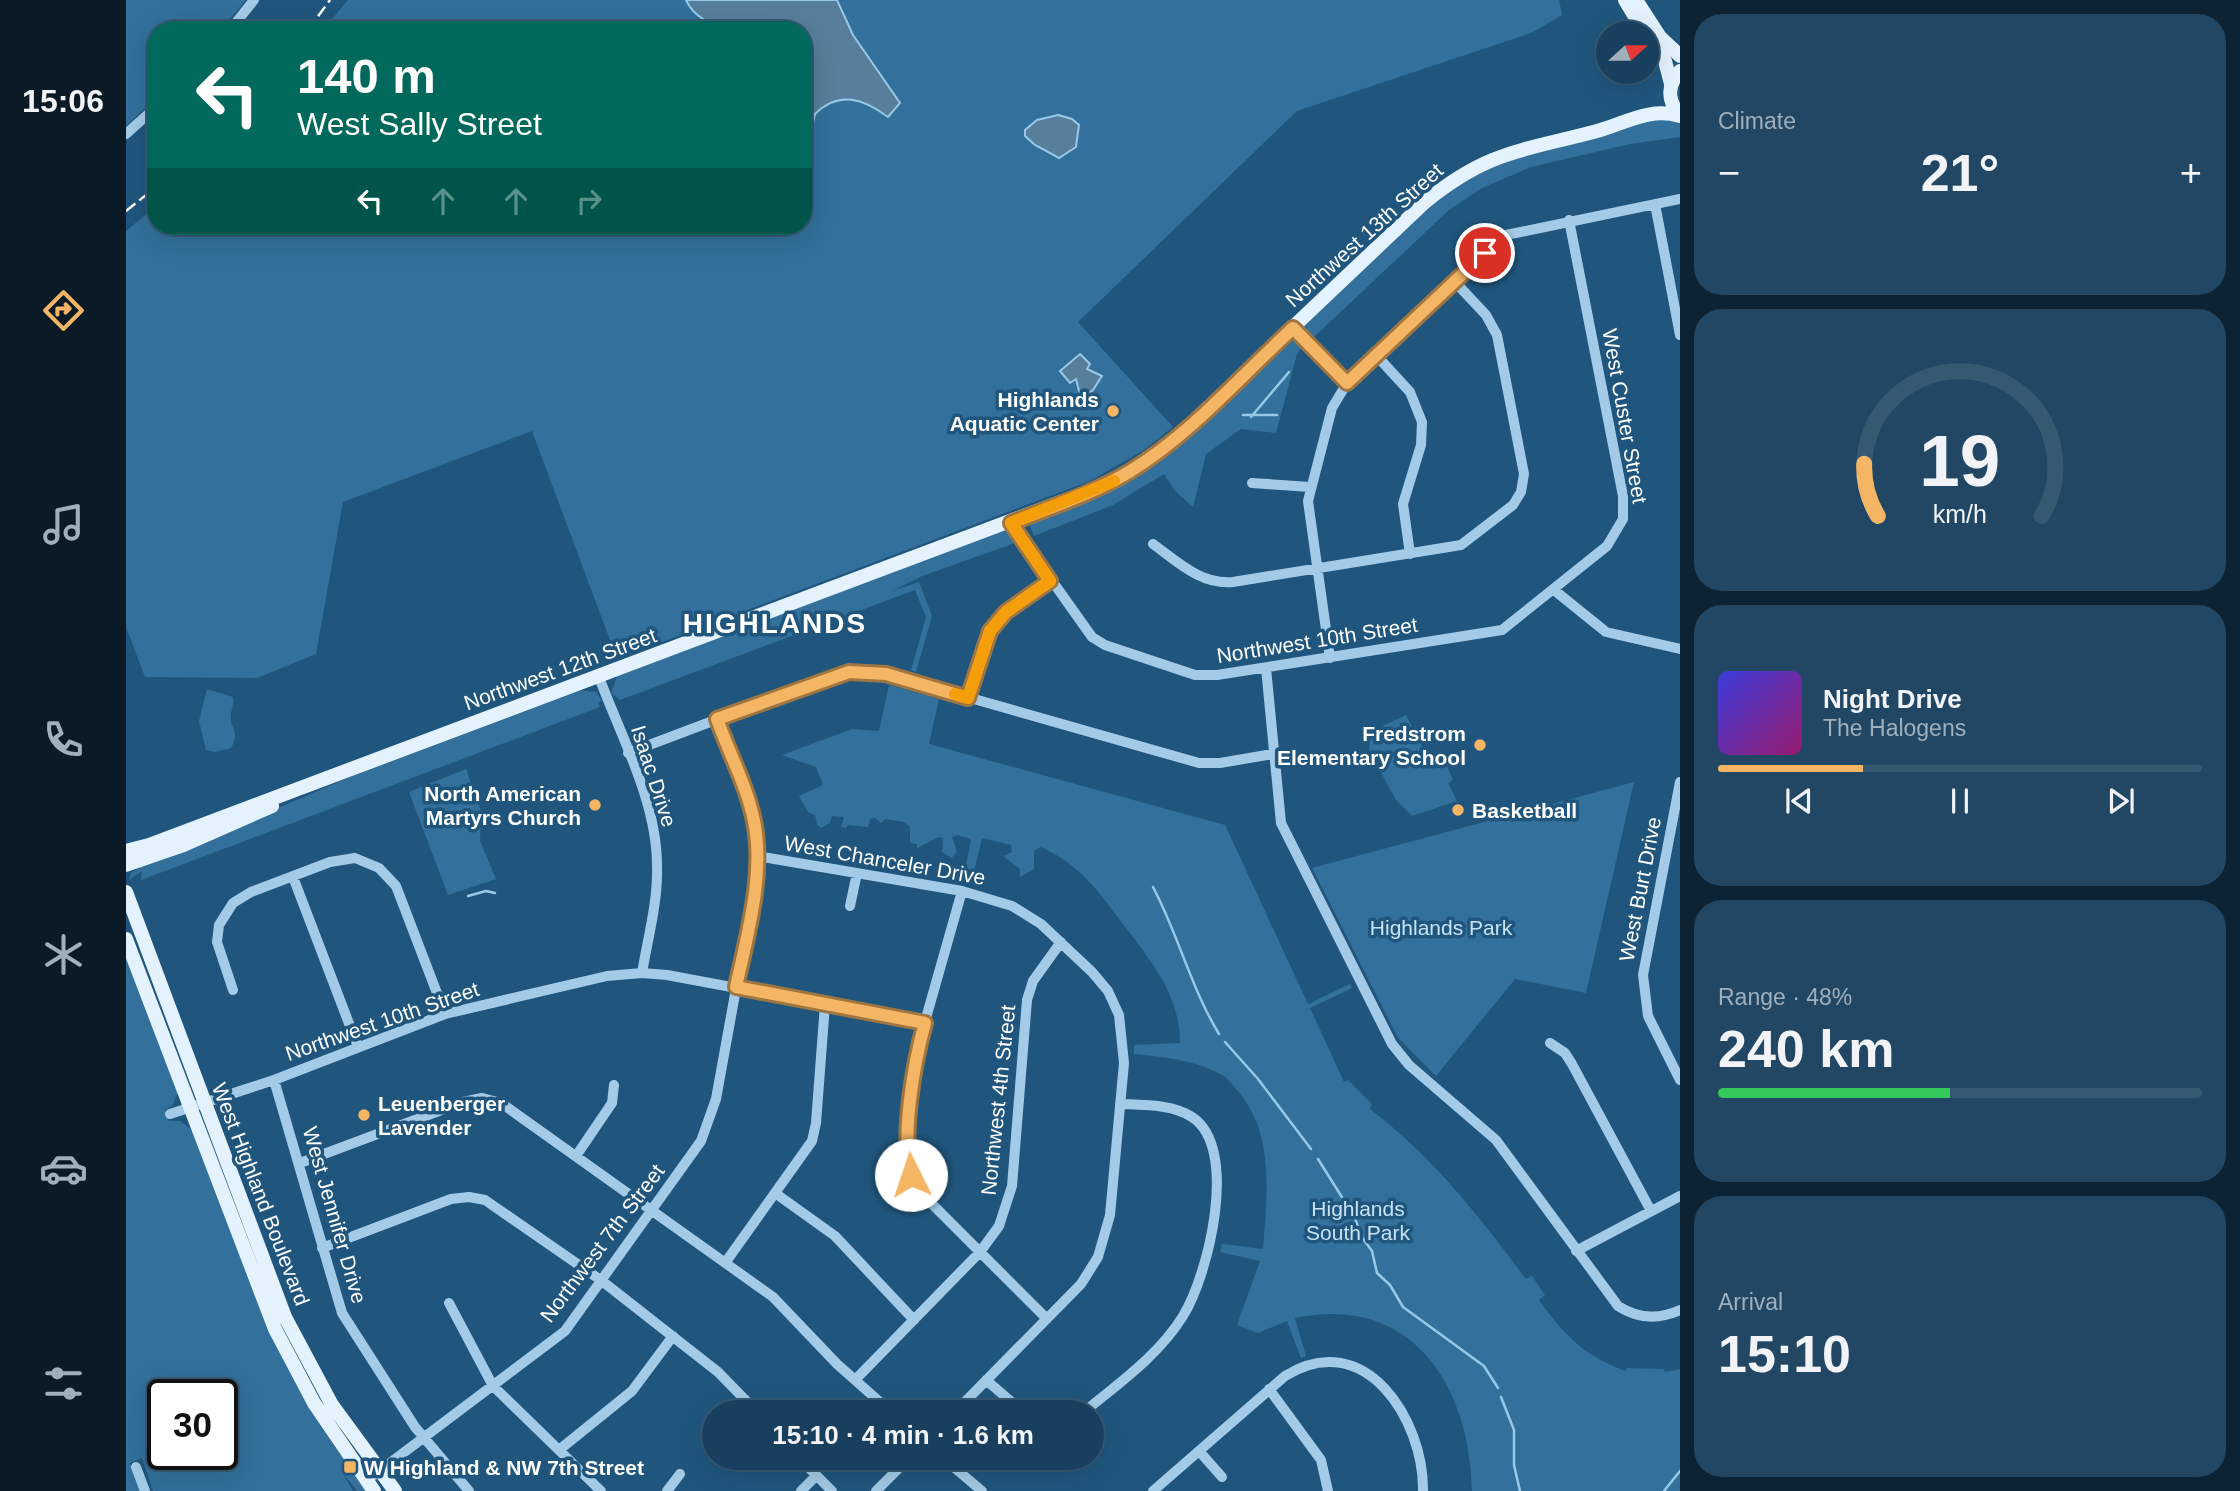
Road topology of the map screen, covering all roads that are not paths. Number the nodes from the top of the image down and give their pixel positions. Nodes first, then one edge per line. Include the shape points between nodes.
1 (254, 0) edge
2 (1625, 0) edge
3 (1636, 0) edge
4 (237, 21) edge
5 (1638, 21) edge
6 (1659, 53) edge
7 (1680, 56) edge
8 (1680, 71) edge
9 (1670, 87) junction
10 (147, 115) edge
11 (1680, 116) edge
12 (1632, 117) junction
13 (126, 134) edge
14 (1680, 199) edge
15 (1654, 204) junction
16 (1569, 220) junction
17 (1455, 282) junction
18 (1293, 328) junction
19 (1680, 335) edge
20 (1376, 355) junction
21 (1347, 383) junction
22 (1252, 483) dead end
23 (1310, 487) junction
24 (1011, 523) junction
25 (1153, 544) dead end
26 (1410, 554) junction
27 (1317, 569) junction
28 (1050, 581) junction
29 (1554, 590) junction
30 (1680, 649) edge
31 (1330, 658) junction
32 (1266, 668) junction
33 (599, 677) junction
34 (968, 698) junction
35 (717, 719) junction
36 (628, 753) junction
37 (1273, 754) junction
38 (359, 766) junction
39 (1680, 782) edge
40 (126, 851) edge
41 (757, 856) junction
42 (126, 865) edge
43 (857, 873) junction
44 (293, 877) junction
45 (962, 891) junction
46 (126, 892) edge
47 (850, 906) dead end
48 (126, 939) edge
49 (1061, 942) junction
50 (642, 972) junction
51 (736, 987) junction
52 (233, 990) dead end
53 (825, 1004) junction
54 (446, 1014) junction
55 (925, 1023) junction
56 (1550, 1043) dead end
57 (358, 1047) junction
58 (274, 1080) junction
59 (1680, 1080) edge
60 (614, 1085) dead end
61 (1120, 1104) junction
62 (196, 1105) junction
63 (170, 1114) dead end
64 (576, 1156) junction
65 (300, 1163) junction
66 (775, 1193) junction
67 (1680, 1196) edge
68 (652, 1210) junction
69 (1651, 1211) junction
70 (323, 1248) junction
71 (1576, 1251) junction
72 (980, 1252) junction
73 (726, 1263) junction
74 (602, 1281) junction
75 (449, 1303) dead end
76 (1680, 1310) edge
77 (1048, 1319) junction
78 (914, 1320) junction
79 (673, 1336) junction
80 (855, 1380) junction
81 (986, 1380) junction
82 (493, 1386) junction
83 (1269, 1389) junction
84 (746, 1400) edge
85 (878, 1400) edge
86 (967, 1400) edge
87 (1009, 1400) edge
88 (1098, 1400) edge
89 (424, 1438) junction
90 (559, 1450) junction
91 (1199, 1451) junction
92 (136, 1467) dead end
93 (810, 1470) edge
94 (897, 1470) edge
95 (957, 1470) edge
96 (380, 1471) junction
97 (680, 1474) dead end
98 (816, 1476) junction
99 (1222, 1477) dead end
100 (370, 1486) edge
101 (145, 1491) edge
102 (395, 1491) edge
103 (469, 1491) edge
104 (601, 1491) edge
105 (667, 1491) edge
106 (800, 1491) edge
107 (832, 1491) edge
108 (876, 1491) edge
109 (982, 1491) edge
110 (1153, 1491) edge
111 (1328, 1491) edge
112 (1423, 1491) edge

1 - 4 street
2 - 5 main road
3 - 7 main road via 1660,37
6 - 9 main road
8 - 9 main road, Northwest 13th Street
9 - 11 main road via 1671,101
9 - 12 main road, Northwest 13th Street
10 - 13 street
11 - 12 main road, Northwest 13th Street via 1661,112
12 - 18 main road, Northwest 13th Street via 1588,133 1516,149 1463,174 1425,202
14 - 15 street
15 - 16 street
15 - 19 street
16 - 17 street via 1506,235
16 - 29 street, West Custer Street via 1624,508 1615,538
17 - 20 street
17 - 26 street via 1486,315 1497,335 1523,465 1521,492 1507,511 1468,542
18 - 21 street
18 - 24 main road, Northwest 13th Street via 1147,460 1103,486
20 - 21 street
20 - 26 street via 1410,392 1422,422 1421,445 1404,497
21 - 23 street via 1332,408
22 - 23 street
23 - 27 street via 1308,513
24 - 28 street, Northwest 10th Street
24 - 33 main road, Northwest 12th Street
25 - 27 street via 1200,578 1218,583
26 - 27 street
27 - 31 street
28 - 32 street, Northwest 10th Street via 1088,632 1105,645 1203,676
28 - 34 street via 1006,612 990,631
29 - 30 street via 1606,632
29 - 31 street, Northwest 10th Street via 1502,630
31 - 32 street, Northwest 10th Street
32 - 37 street
33 - 36 street, Isaac Drive
33 - 38 main road, Northwest 12th Street
34 - 35 street via 886,674 849,672
34 - 37 street via 1199,763
35 - 36 street
35 - 41 street, Northwest 7th Street via 753,818
36 - 50 street, Isaac Drive via 651,817 657,864 656,900
37 - 71 street via 1278,812 1285,833 1392,1044 1409,1065 1496,1140
38 - 40 main road, Northwest 12th Street
38 - 42 main road, Northwest 12th Street via 181,846
39 - 59 street, West Burt Drive via 1643,989 1653,1028
41 - 43 street, West Chanceler Drive
41 - 51 street, Northwest 7th Street
43 - 45 street, West Chanceler Drive
43 - 47 street
44 - 52 street via 242,896 222,918 217,951
44 - 54 street via 343,859 371,863 388,875 400,893
44 - 57 street
45 - 49 street, West Chanceler Drive via 1012,906
45 - 55 street
46 - 62 main road, West Highland Boulevard
48 - 62 main road, West Highland Boulevard
49 - 61 street, West Chanceler Drive via 1101,981 1119,1015 1124,1046
49 - 72 street, Northwest 4th Street via 1033,981 1027,1000 1012,1186 999,1226
50 - 51 street, Northwest 10th Street
50 - 54 street, Northwest 10th Street
51 - 53 street, Northwest 10th Street
51 - 68 street, Northwest 7th Street via 707,1127
53 - 55 street, Northwest 10th Street
53 - 66 street via 814,1133 806,1152
54 - 57 street, Northwest 10th Street
55 - 72 street via 914,1067 908,1164 924,1196
56 - 69 street via 1572,1064
57 - 58 street, Northwest 10th Street
58 - 62 street, Northwest 10th Street
58 - 65 street, West Jennifer Drive
60 - 64 street via 612,1103
61 - 77 street, West Chanceler Drive via 1103,1244 1081,1284
61 - 88 street via 1177,1110 1192,1116 1206,1131 1214,1156 1214,1228 1203,1276 1183,1316 1148,1357
62 - 63 street, Northwest 10th Street
62 - 96 main road, West Highland Boulevard via 295,1339 332,1405
62 - 100 main road, West Highland Boulevard via 259,1292 283,1346 314,1403
64 - 65 street via 491,1099 463,1102
64 - 68 street
65 - 70 street, West Jennifer Drive
66 - 73 street
66 - 78 street via 835,1236
67 - 69 street
68 - 73 street
68 - 74 street, Northwest 7th Street
69 - 71 street
70 - 74 street via 451,1199 474,1197 498,1208
70 - 89 street, West Jennifer Drive via 342,1313
71 - 76 street via 1611,1300 1626,1311 1654,1317
72 - 77 street
72 - 78 street, Northwest 4th Street
73 - 80 street via 779,1302
74 - 79 street
74 - 82 street, Northwest 7th Street via 565,1331
75 - 82 street
77 - 81 street, West Chanceler Drive
78 - 80 street, Northwest 4th Street
79 - 84 street
79 - 90 street via 632,1391
80 - 85 street
81 - 86 street, West Chanceler Drive
81 - 87 street
82 - 89 street, Northwest 7th Street
82 - 90 street
83 - 91 street
83 - 111 street via 1321,1460
83 - 112 street via 1315,1364 1341,1364 1370,1375 1385,1388 1409,1424 1419,1452
89 - 96 street, Northwest 7th Street
89 - 103 street, West Jennifer Drive
90 - 104 street
91 - 99 street
91 - 110 street
92 - 101 street
93 - 98 street
94 - 108 street
95 - 109 street
96 - 100 street, Northwest 7th Street
96 - 102 main road, West Highland Boulevard
97 - 105 street
98 - 106 street
98 - 107 street

